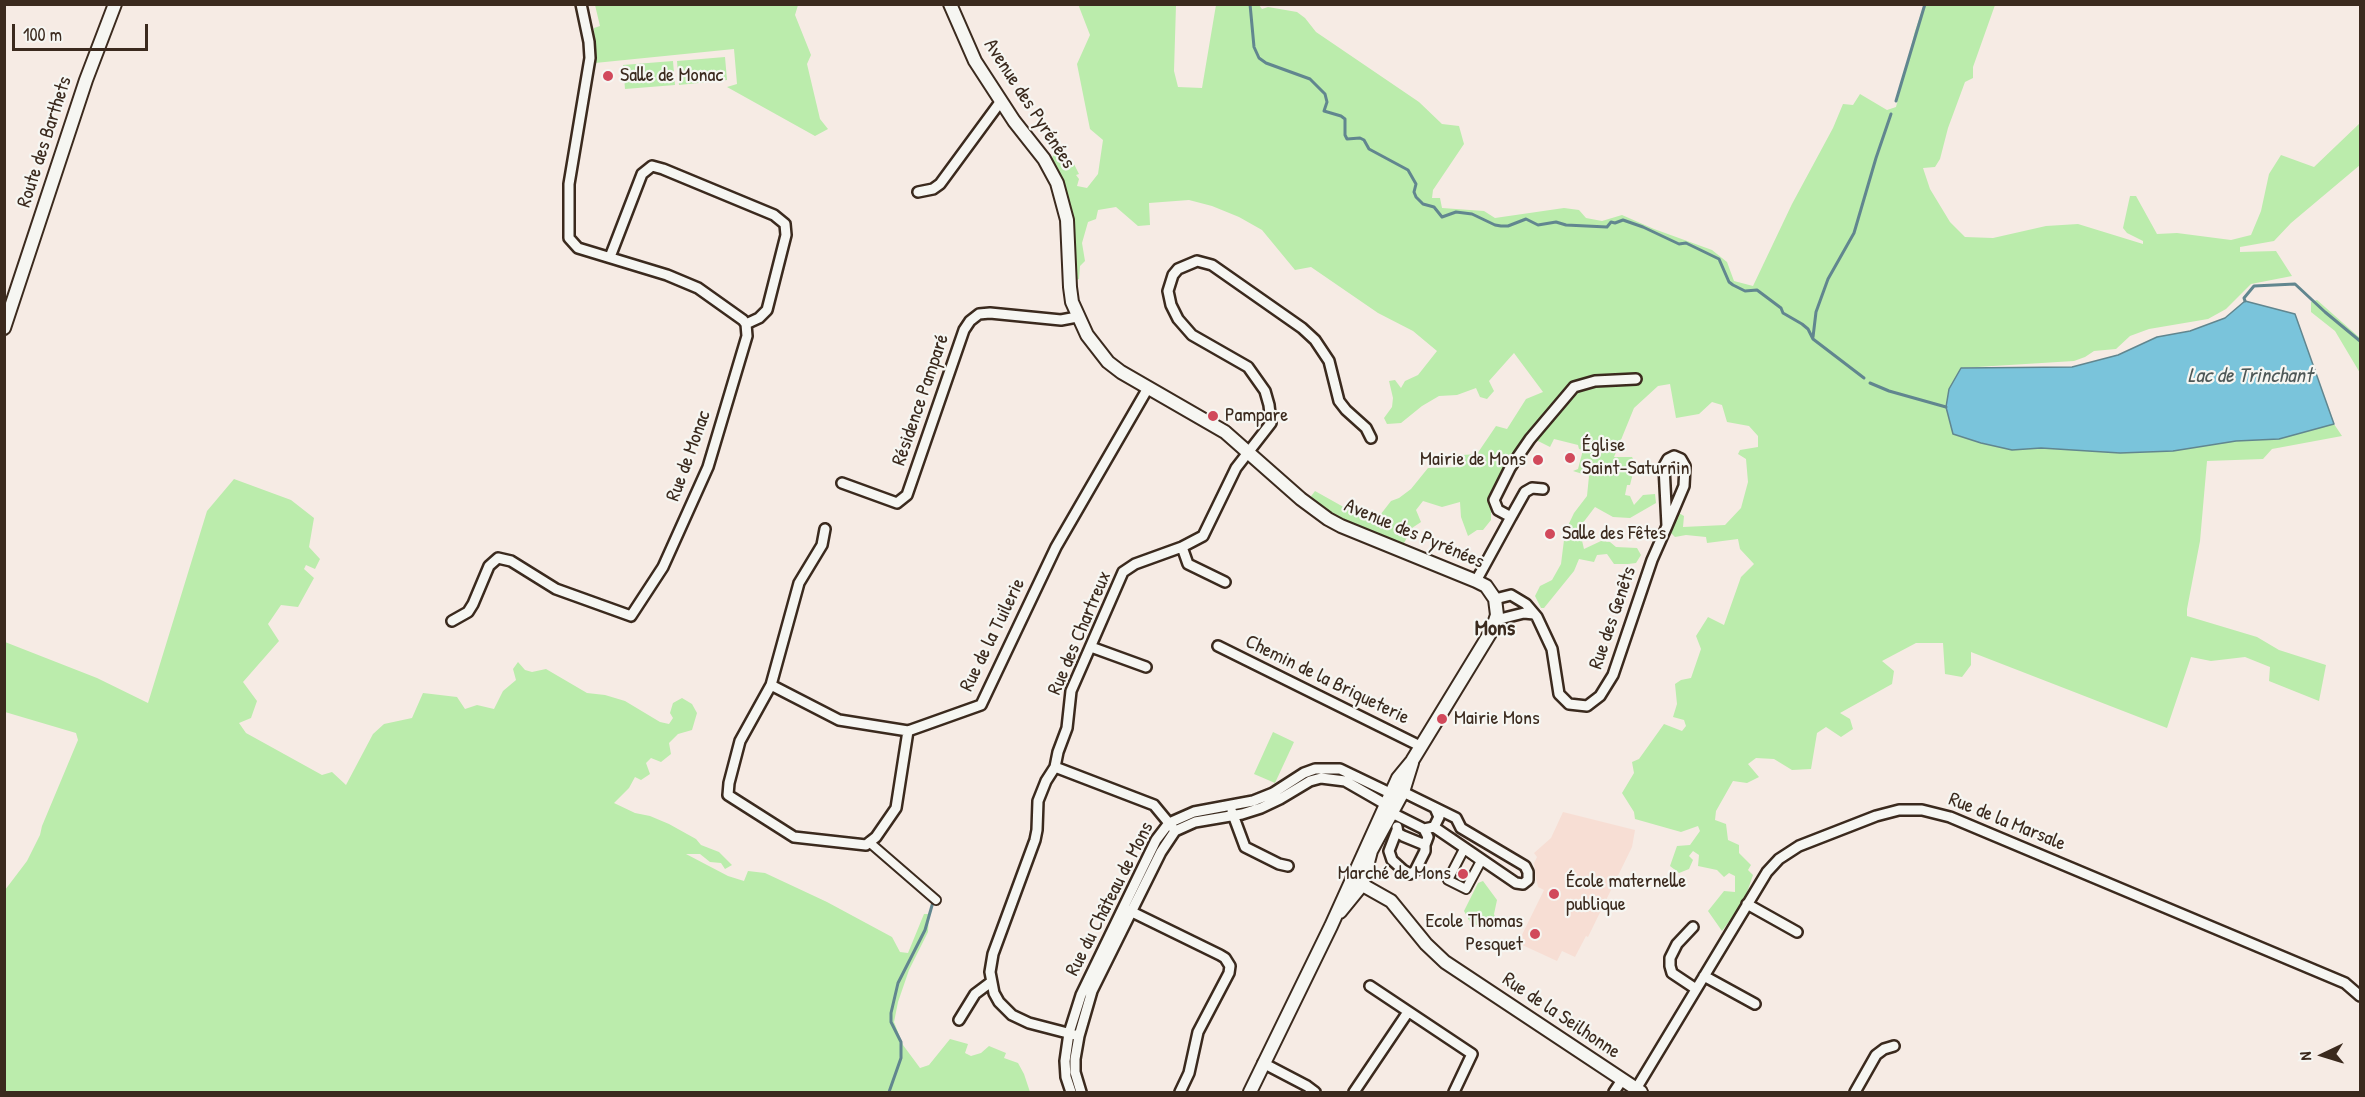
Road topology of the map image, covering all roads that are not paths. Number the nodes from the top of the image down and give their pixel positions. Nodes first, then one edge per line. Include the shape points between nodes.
1 (115, 4) edge
2 (581, 4) edge
3 (950, 4) edge
4 (1001, 101) junction
5 (918, 192) dead end
6 (610, 257) junction
7 (1077, 317) junction
8 (746, 324) junction
9 (4, 328) edge
10 (1636, 379) dead end
11 (1148, 388) junction
12 (1371, 438) dead end
13 (1249, 451) junction
14 (842, 483) dead end
15 (1543, 489) dead end
16 (1511, 517) junction
17 (1667, 526) junction
18 (825, 529) dead end
19 (1182, 548) junction
20 (1476, 581) junction
21 (1225, 582) dead end
22 (1495, 599) junction
23 (1534, 614) junction
24 (1496, 620) junction
25 (452, 621) dead end
26 (1218, 646) dead end
27 (1091, 647) junction
28 (1146, 667) dead end
29 (771, 686) junction
30 (908, 731) junction
31 (1420, 746) junction
32 (1055, 767) junction
33 (1395, 803) junction
34 (1436, 808) junction
35 (1232, 811) junction
36 (1172, 827) junction
37 (1429, 828) junction
38 (1396, 830) junction
39 (869, 842) junction
40 (1425, 845) junction
41 (1464, 849) joint
42 (1288, 866) dead end
43 (1357, 882) junction
44 (936, 900) dead end
45 (1748, 904) junction
46 (1128, 910) junction
47 (1693, 927) dead end
48 (1797, 932) dead end
49 (1704, 976) junction
50 (991, 982) junction
51 (1370, 986) dead end
52 (1696, 989) junction
53 (2360, 995) edge
54 (1755, 1004) dead end
55 (1408, 1012) junction
56 (959, 1020) dead end
57 (1074, 1034) junction
58 (1894, 1046) dead end
59 (1263, 1063) junction
60 (1622, 1080) junction
61 (1638, 1091) edge
62 (1071, 1092) edge
63 (1081, 1092) edge
64 (1180, 1092) edge
65 (1250, 1092) edge
66 (1315, 1092) edge
67 (1354, 1092) edge
68 (1454, 1092) edge
69 (1614, 1092) edge
70 (1855, 1092) edge

1 - 9 street, Route des Barthets
2 - 6 street via 590,58 569,184 569,238 578,248
3 - 4 street, Avenue des Pyrénées via 968,47
4 - 5 street via 940,184
4 - 7 street, Avenue des Pyrénées via 1052,171 1062,195 1070,287
6 - 8 street via 698,288
6 - 8 street via 642,174 651,166 774,215 785,224 786,235 767,310
7 - 11 street, Avenue des Pyrénées via 1108,362
7 - 14 street, Résidence Pamparé via 1061,320 979,314 964,330 908,495 897,502
8 - 25 street, Rue de Monac via 747,336 708,467 663,567 631,616 556,589 511,561 498,558 489,566 474,604
10 - 16 street via 1584,383 1568,392 1510,468 1494,500 1498,510
11 - 13 street, Avenue des Pyrénées via 1210,422
11 - 30 street, Rue de la Tuilerie via 1056,547 985,701
12 - 13 street, Rue des Chartreux via 1339,400 1329,361 1307,332 1220,269 1205,262 1190,262 1178,269 1169,284 1169,298 1178,319 1192,335 1248,367 1268,398 1271,423
13 - 19 street, Rue des Chartreux via 1228,483 1203,536
13 - 20 street, Avenue des Pyrénées via 1301,499 1341,526
15 - 16 street via 1525,492
16 - 20 street
17 - 17 street, Rue des Genêts via 1685,481 1684,462 1674,456 1664,466
17 - 23 street, Rue des Genêts via 1614,675 1591,704 1573,706 1559,694 1554,656
18 - 29 street via 822,545 799,583
19 - 21 street via 1188,564
19 - 27 street, Rue des Chartreux via 1135,564 1124,572
20 - 22 street, Avenue des Pyrénées via 1486,586
22 - 23 street, Rue des Genêts via 1516,597
22 - 24 street
23 - 24 street via 1524,612
24 - 31 street
26 - 31 street, Chemin de la Briqueterie
27 - 28 street
27 - 32 street, Rue des Chartreux via 1071,692 1067,728
29 - 30 street, Rue de la Tuilerie via 839,720
29 - 39 street via 740,741 728,795 794,837 866,845
30 - 39 street via 896,807
31 - 33 street via 1398,778
32 - 36 street via 1148,802 1158,808
32 - 50 street, Rue des Chartreux via 1038,801 1037,830 990,963
33 - 34 street
33 - 35 street, Rue du Château de Mons via 1323,768
33 - 37 street
33 - 38 street
33 - 43 street
34 - 37 street via 1438,817
34 - 37 street via 1456,818 1461,828 1525,866 1528,880 1516,884
35 - 36 street, Rue du Château de Mons via 1194,812
35 - 42 street via 1245,847
36 - 46 street, Rue du Château de Mons via 1156,840
37 - 40 street
38 - 40 street
38 - 40 street via 1389,856 1402,870 1410,874 1415,871
39 - 44 street
41 - 41 street via 1448,880 1466,889 1481,861
43 - 59 street
43 - 60 street, Rue de la Seilhonne via 1391,901 1445,962
45 - 48 street
45 - 49 street, Rue de la Marsale
45 - 53 street, Rue de la Marsale via 1767,872 1799,846 1888,813 1922,810 1950,817 2197,919 2344,983
46 - 57 street, Rue du Château de Mons via 1081,995
46 - 64 street via 1220,955 1230,966 1198,1032 1189,1073
47 - 52 street via 1677,944 1670,966 1672,973
49 - 52 street, Rue de la Marsale
49 - 54 street
50 - 56 street via 975,994
50 - 57 street via 999,1002 1012,1015
51 - 55 street
52 - 61 street, Rue de la Marsale
55 - 67 street
55 - 68 street via 1472,1054
57 - 62 street, Rue du Château de Mons via 1065,1061
57 - 63 street, Rue du Château de Mons
58 - 70 street via 1876,1055
59 - 65 street
59 - 66 street
60 - 61 street, Rue de la Seilhonne
60 - 69 street

